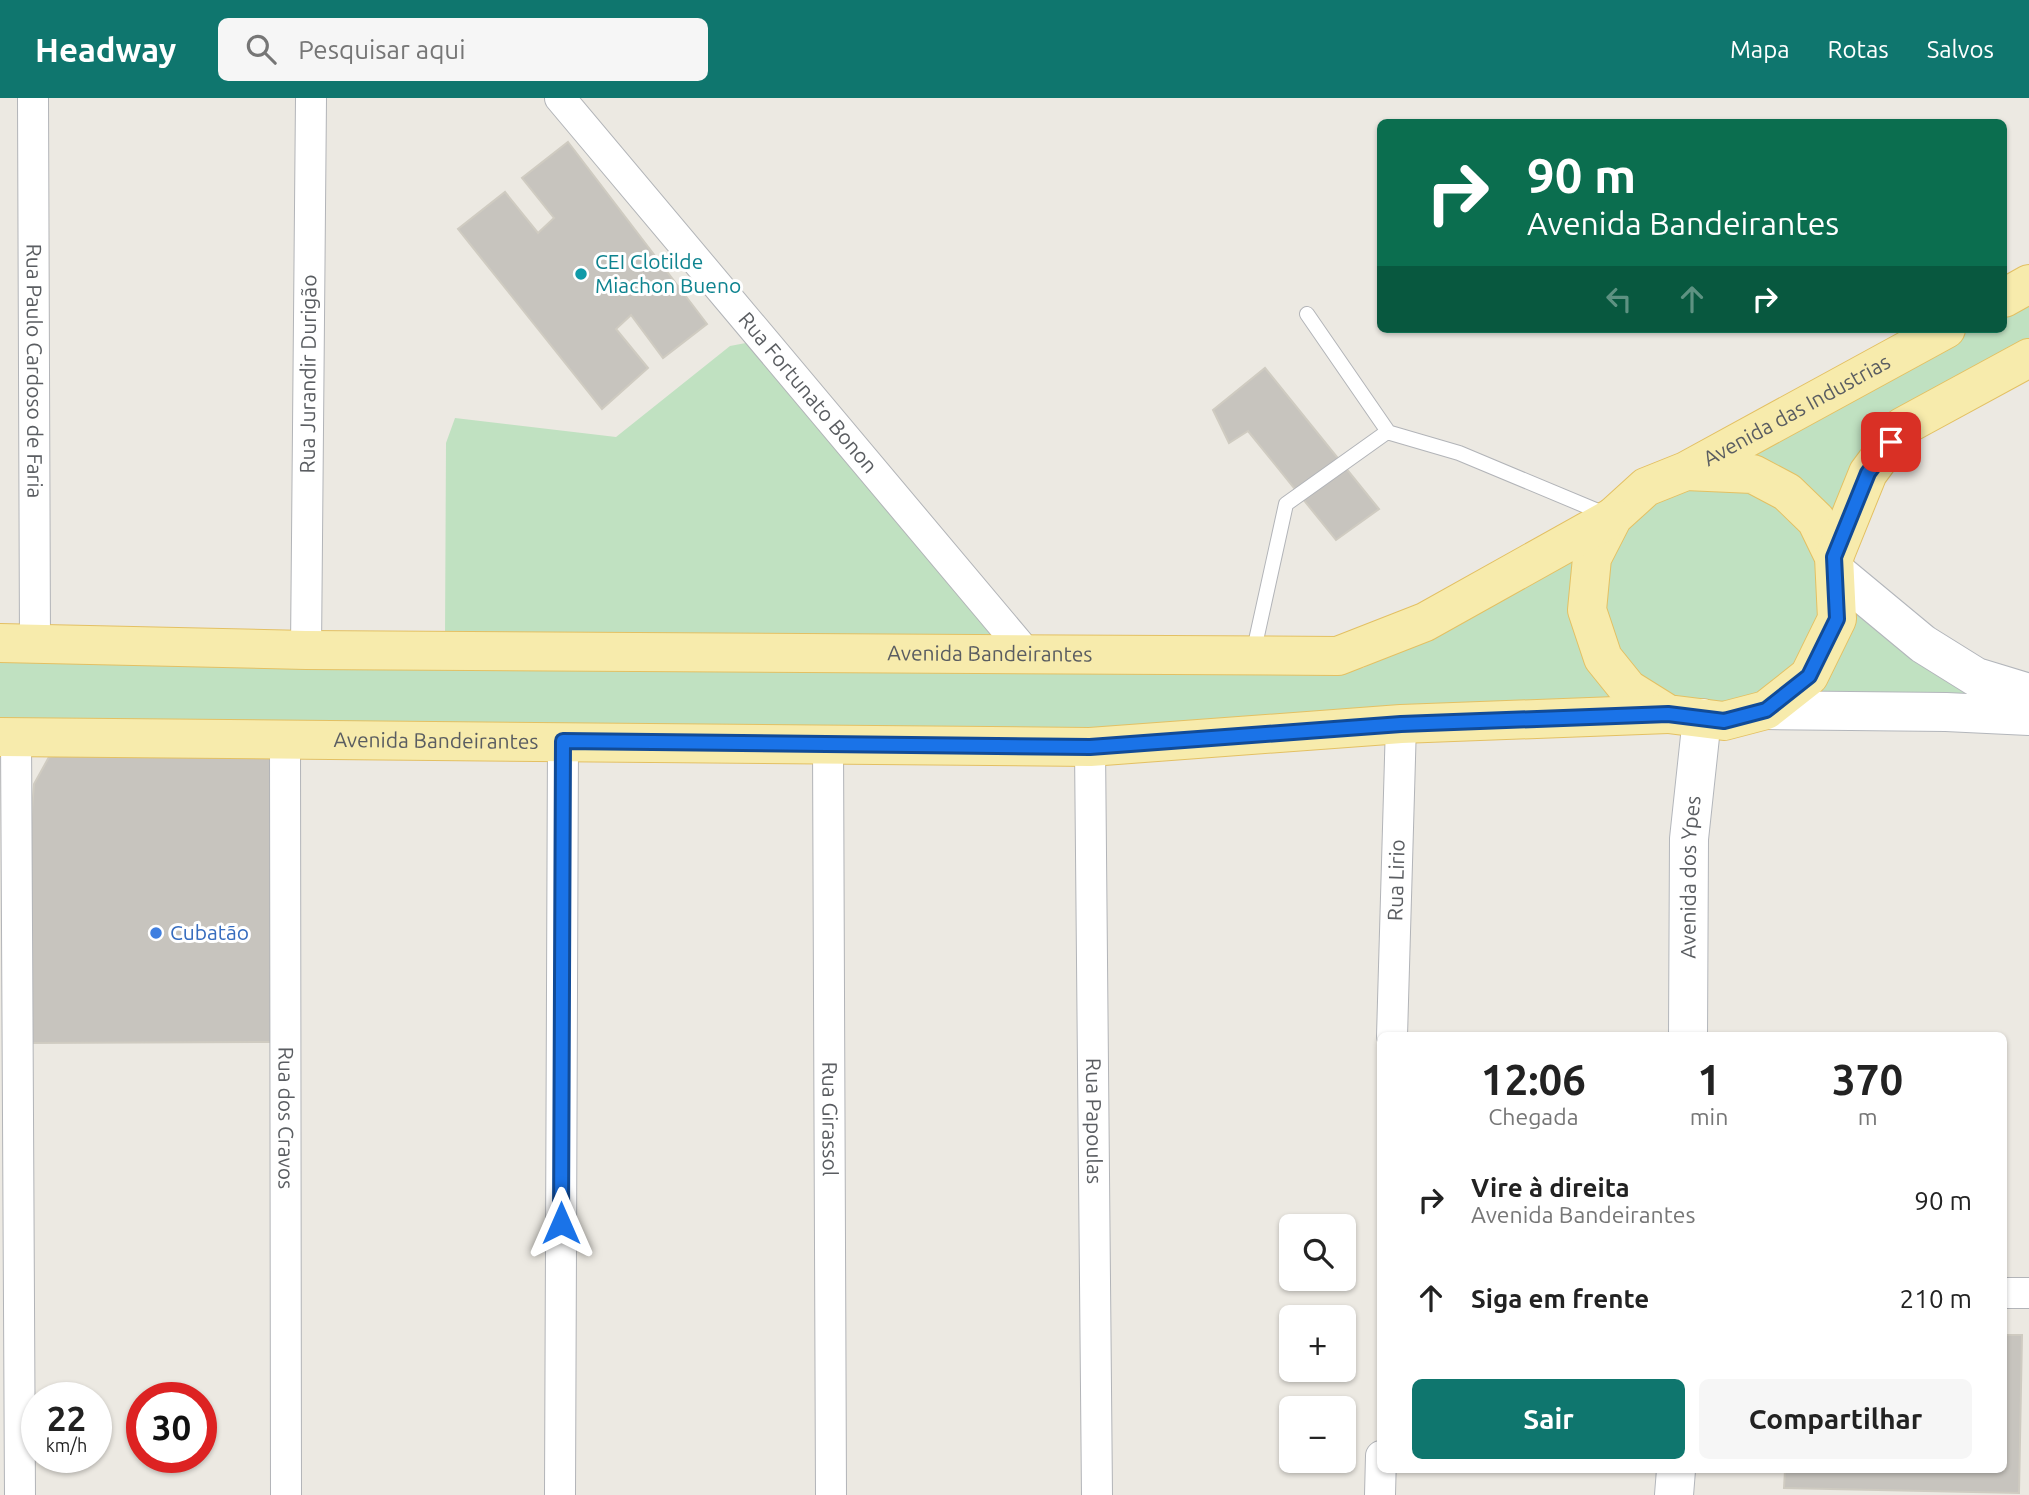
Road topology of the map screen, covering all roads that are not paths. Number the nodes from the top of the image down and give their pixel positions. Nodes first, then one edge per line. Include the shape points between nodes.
1 (33, 98) edge
2 (311, 98) edge
3 (560, 98) edge
4 (2029, 284) edge
5 (2007, 296) edge
6 (1307, 314) dead end
7 (1939, 333) edge
8 (2029, 358) edge
9 (1390, 433) junction
10 (1686, 471) junction
11 (1613, 517) junction
12 (1834, 564) junction
13 (18, 643) edge
14 (306, 650) junction
15 (1028, 655) junction
16 (1252, 655) junction
17 (2029, 693) edge
18 (1766, 710) junction
19 (1685, 716) junction
20 (2029, 716) edge
21 (1401, 724) junction
22 (8, 737) edge
23 (285, 740) junction
24 (563, 741) junction
25 (828, 743) junction
26 (1090, 747) junction
27 (1392, 1032) edge
28 (1688, 1032) edge
29 (2007, 1293) edge
30 (2029, 1293) edge
31 (1381, 1473) edge
32 (1676, 1473) edge
33 (20, 1495) edge
34 (286, 1495) edge
35 (560, 1495) edge
36 (831, 1495) edge
37 (1097, 1495) edge
38 (1380, 1495) edge
39 (1674, 1495) edge

1 - 13 street, Rua Paulo Cardoso de Faria
2 - 14 street, Rua Jurandir Durigão
3 - 15 street, Rua Fortunato Bonon
4 - 5 main road
6 - 9 lane
7 - 10 main road, Avenida das Industrias
8 - 12 main road via 1902,427 1868,473
9 - 11 lane via 1459,453
9 - 16 lane via 1286,504
10 - 11 main road, Avenida das Industrias via 1646,487
10 - 12 main road via 1753,474 1787,492 1816,520
11 - 16 main road, Avenida Bandeirantes via 1425,622 1338,656
11 - 19 main road via 1592,558 1587,610 1603,658 1629,690
12 - 17 main road via 1923,644 1976,677
12 - 18 main road via 1837,619 1809,676
13 - 14 main road, Avenida Bandeirantes
14 - 15 main road, Avenida Bandeirantes
15 - 16 main road, Avenida Bandeirantes
18 - 19 main road, Avenida Bandeirantes via 1724,721
18 - 20 main road
19 - 21 main road, Avenida Bandeirantes
19 - 28 main road, Avenida dos Ypes
21 - 26 main road, Avenida Bandeirantes
21 - 27 street, Rua Lirio
22 - 23 main road, Avenida Bandeirantes
22 - 33 street
23 - 24 main road, Avenida Bandeirantes
23 - 34 street, Rua dos Cravos
24 - 25 main road, Avenida Bandeirantes
24 - 35 street
25 - 26 main road, Avenida Bandeirantes
25 - 36 street, Rua Girassol
26 - 37 street, Rua Papoulas
29 - 30 street
31 - 38 street
32 - 39 main road

